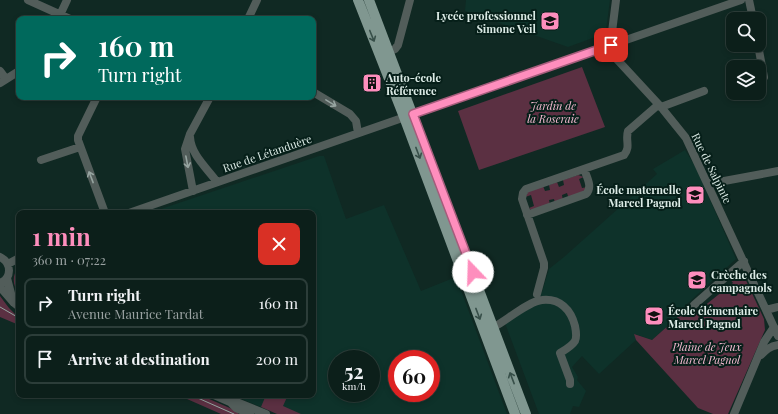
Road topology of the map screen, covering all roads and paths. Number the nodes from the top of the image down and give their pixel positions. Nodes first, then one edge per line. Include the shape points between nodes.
1 (28, 0) edge
2 (67, 0) edge
3 (257, 0) edge
4 (358, 0) edge
5 (368, 0) edge
6 (410, 0) edge
7 (616, 0) edge
8 (741, 0) edge
9 (749, 0) edge
10 (752, 12) edge
11 (60, 15) joint
12 (249, 16) edge
13 (611, 45) junction
14 (388, 52) junction
15 (0, 71) edge
16 (16, 73) edge
17 (3, 81) edge
18 (704, 91) dead end
19 (316, 94) edge
20 (96, 100) edge
21 (208, 100) edge
22 (660, 106) junction
23 (408, 115) junction
24 (358, 133) junction
25 (190, 134) junction
26 (80, 147) junction
27 (41, 160) dead end
28 (584, 169) junction
29 (778, 171) edge
30 (217, 182) junction
31 (708, 184) junction
32 (193, 191) junction
33 (104, 210) edge
34 (138, 210) edge
35 (527, 215) junction
36 (0, 257) edge
37 (16, 260) edge
38 (744, 261) junction
39 (8, 264) junction
40 (7, 278) junction
41 (0, 283) edge
42 (0, 287) edge
43 (537, 294) dead end
44 (16, 305) edge
45 (694, 305) dead end
46 (778, 307) edge
47 (766, 310) junction
48 (494, 327) junction
49 (774, 327) junction
50 (778, 336) edge
51 (778, 345) edge
52 (759, 357) junction
53 (570, 384) dead end
54 (221, 398) edge
55 (230, 402) junction
56 (250, 414) edge
57 (266, 414) edge
58 (515, 414) edge
59 (526, 414) edge
60 (734, 414) edge

1 - 11 street
2 - 11 street
3 - 12 street
4 -> 23 main road
5 - 14 main road
6 - 14 street via 398,45
7 - 13 street
8 - 13 street, Rue de Létanduère
9 - 10 street
13 - 22 street, Rue de Salpinte via 612,54
13 - 23 street, Rue de Létanduère
14 - 23 main road
15 - 17 street
16 - 17 street
18 - 22 street
19 -> 24 street via 350,114 356,121
20 - 26 street via 78,136
21 - 25 street
22 - 28 street via 628,131 628,148 624,155
22 - 31 street, Rue de Salpinte via 686,138
23 - 24 street, Rue de Létanduère
23 - 48 main road
23 -> 58 main road
24 - 30 street, Rue de Létanduère
25 - 30 street via 194,152
25 -> 32 street via 185,149
26 - 27 street
33 -> 26 street
28 - 35 street via 524,191 522,198
28 - 35 street via 590,186 586,194
29 - 31 street
30 - 32 street, Rue de Létanduère
31 - 38 street, Rue de Salpinte
32 - 34 street, Rue de Létanduère
35 - 43 street via 544,263
36 - 39 street
37 - 39 street
38 - 45 street
38 - 47 street, Rue de Salpinte
39 - 40 street via 10,271
40 - 41 street
40 - 44 street
42 - 44 street
46 - 47 street
47 - 49 street, Rue de Salpinte
48 - 53 street via 538,300 551,300 566,307 573,319 576,333 574,342 560,353
59 -> 48 main road
49 - 50 street, Rue de Salpinte
49 - 52 street via 764,342
51 - 52 street via 768,348
52 - 60 street
54 - 55 street
55 - 56 street via 236,408
55 - 57 street

